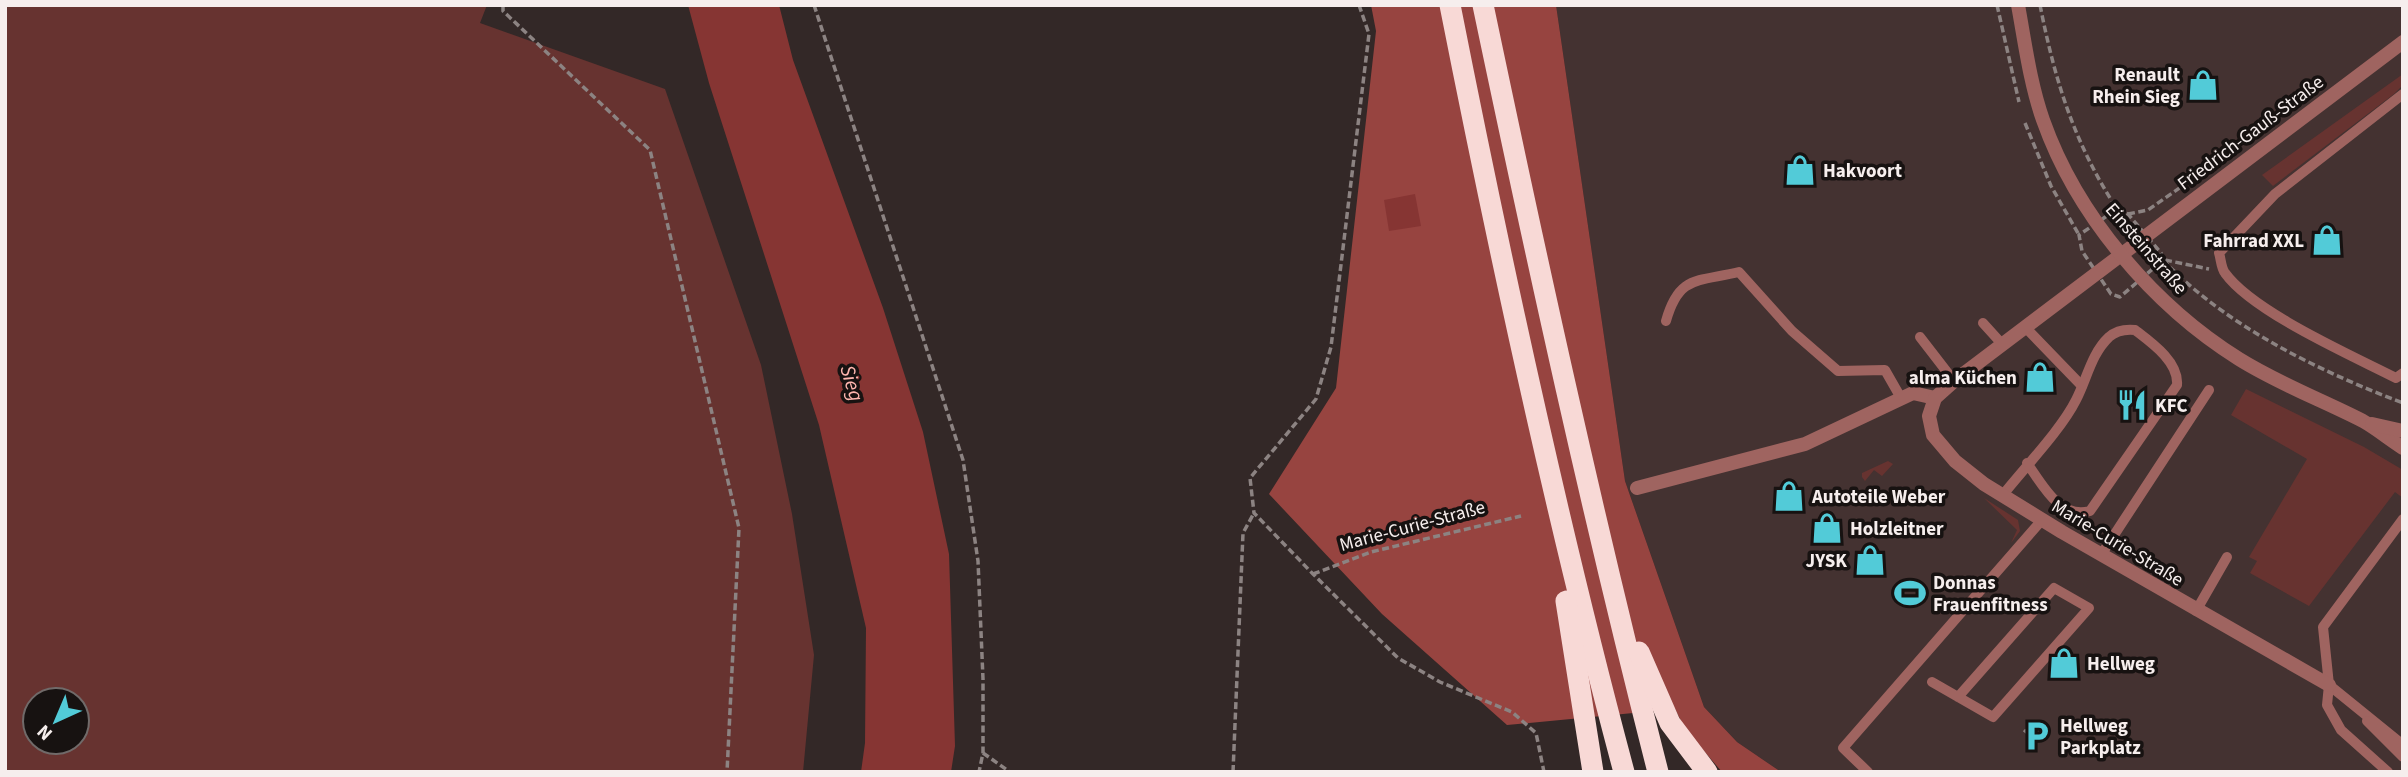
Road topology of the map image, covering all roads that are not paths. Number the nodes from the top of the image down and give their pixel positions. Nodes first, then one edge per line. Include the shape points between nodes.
1 (1450, 5) edge
2 (1483, 5) edge
3 (2018, 5) edge
4 (2403, 42) edge
5 (2403, 94) edge
6 (2121, 253) junction
7 (1666, 321) dead end
8 (1983, 323) dead end
9 (2025, 327) junction
10 (1920, 337) dead end
11 (2002, 344) junction
12 (2403, 373) edge
13 (1954, 381) junction
14 (2081, 386) junction
15 (2209, 390) dead end
16 (1901, 398) junction
17 (1935, 398) junction
18 (2364, 422) junction
19 (2403, 431) edge
20 (2403, 448) edge
21 (1543, 450) junction
22 (2027, 463) junction
23 (1637, 488) dead end
24 (2002, 496) junction
25 (2403, 519) edge
26 (2042, 520) junction
27 (2101, 555) junction
28 (2227, 557) dead end
29 (1605, 565) junction
30 (2196, 611) junction
31 (1932, 682) dead end
32 (2329, 685) junction
33 (1958, 697) junction
34 (2363, 715) junction
35 (2403, 745) edge
36 (2403, 757) edge
37 (1592, 772) edge
38 (1624, 772) edge
39 (1658, 772) edge
40 (1707, 772) edge
41 (1868, 772) edge
42 (2388, 772) edge

1 - 21 highway
2 - 29 highway
3 - 6 street, Einsteinstraße via 2043,121 2088,208
4 - 6 street, Friedrich-Gauß-Straße
5 - 12 lane via 2275,194 2219,253 2223,272 2286,321 2396,378
6 - 9 street
6 - 18 street, Einsteinstraße via 2165,302 2220,346 2277,381
7 - 16 lane via 1672,299 1684,285 1739,272 1792,331 1838,371 1885,370
8 - 11 lane
9 - 11 street
9 - 14 lane
10 - 13 lane
11 - 13 street
13 - 17 street
14 - 22 lane via 2076,401
14 - 22 lane via 2104,344 2119,331 2134,330 2144,337 2178,374 2177,385 2096,506 2073,512 2054,500
15 - 27 lane
16 - 17 street via 1919,393
16 - 23 street via 1805,444
17 - 24 street, Marie-Curie-Straße via 1929,425 1941,447
18 - 19 street, Einsteinstraße
18 - 20 street, Einsteinstraße
21 - 37 highway
21 - 38 highway
22 - 24 lane
24 - 26 street, Marie-Curie-Straße
25 - 32 lane via 2323,626
26 - 27 street, Marie-Curie-Straße
26 - 41 lane via 1843,748
27 - 30 street, Marie-Curie-Straße
28 - 30 lane
29 - 39 highway
29 - 40 highway via 1657,699
30 - 32 street, Marie-Curie-Straße
31 - 33 lane
32 - 34 lane
32 - 42 lane via 2327,705 2341,730
33 - 33 lane via 1993,717 2089,608 2054,588
34 - 35 lane
34 - 36 lane

